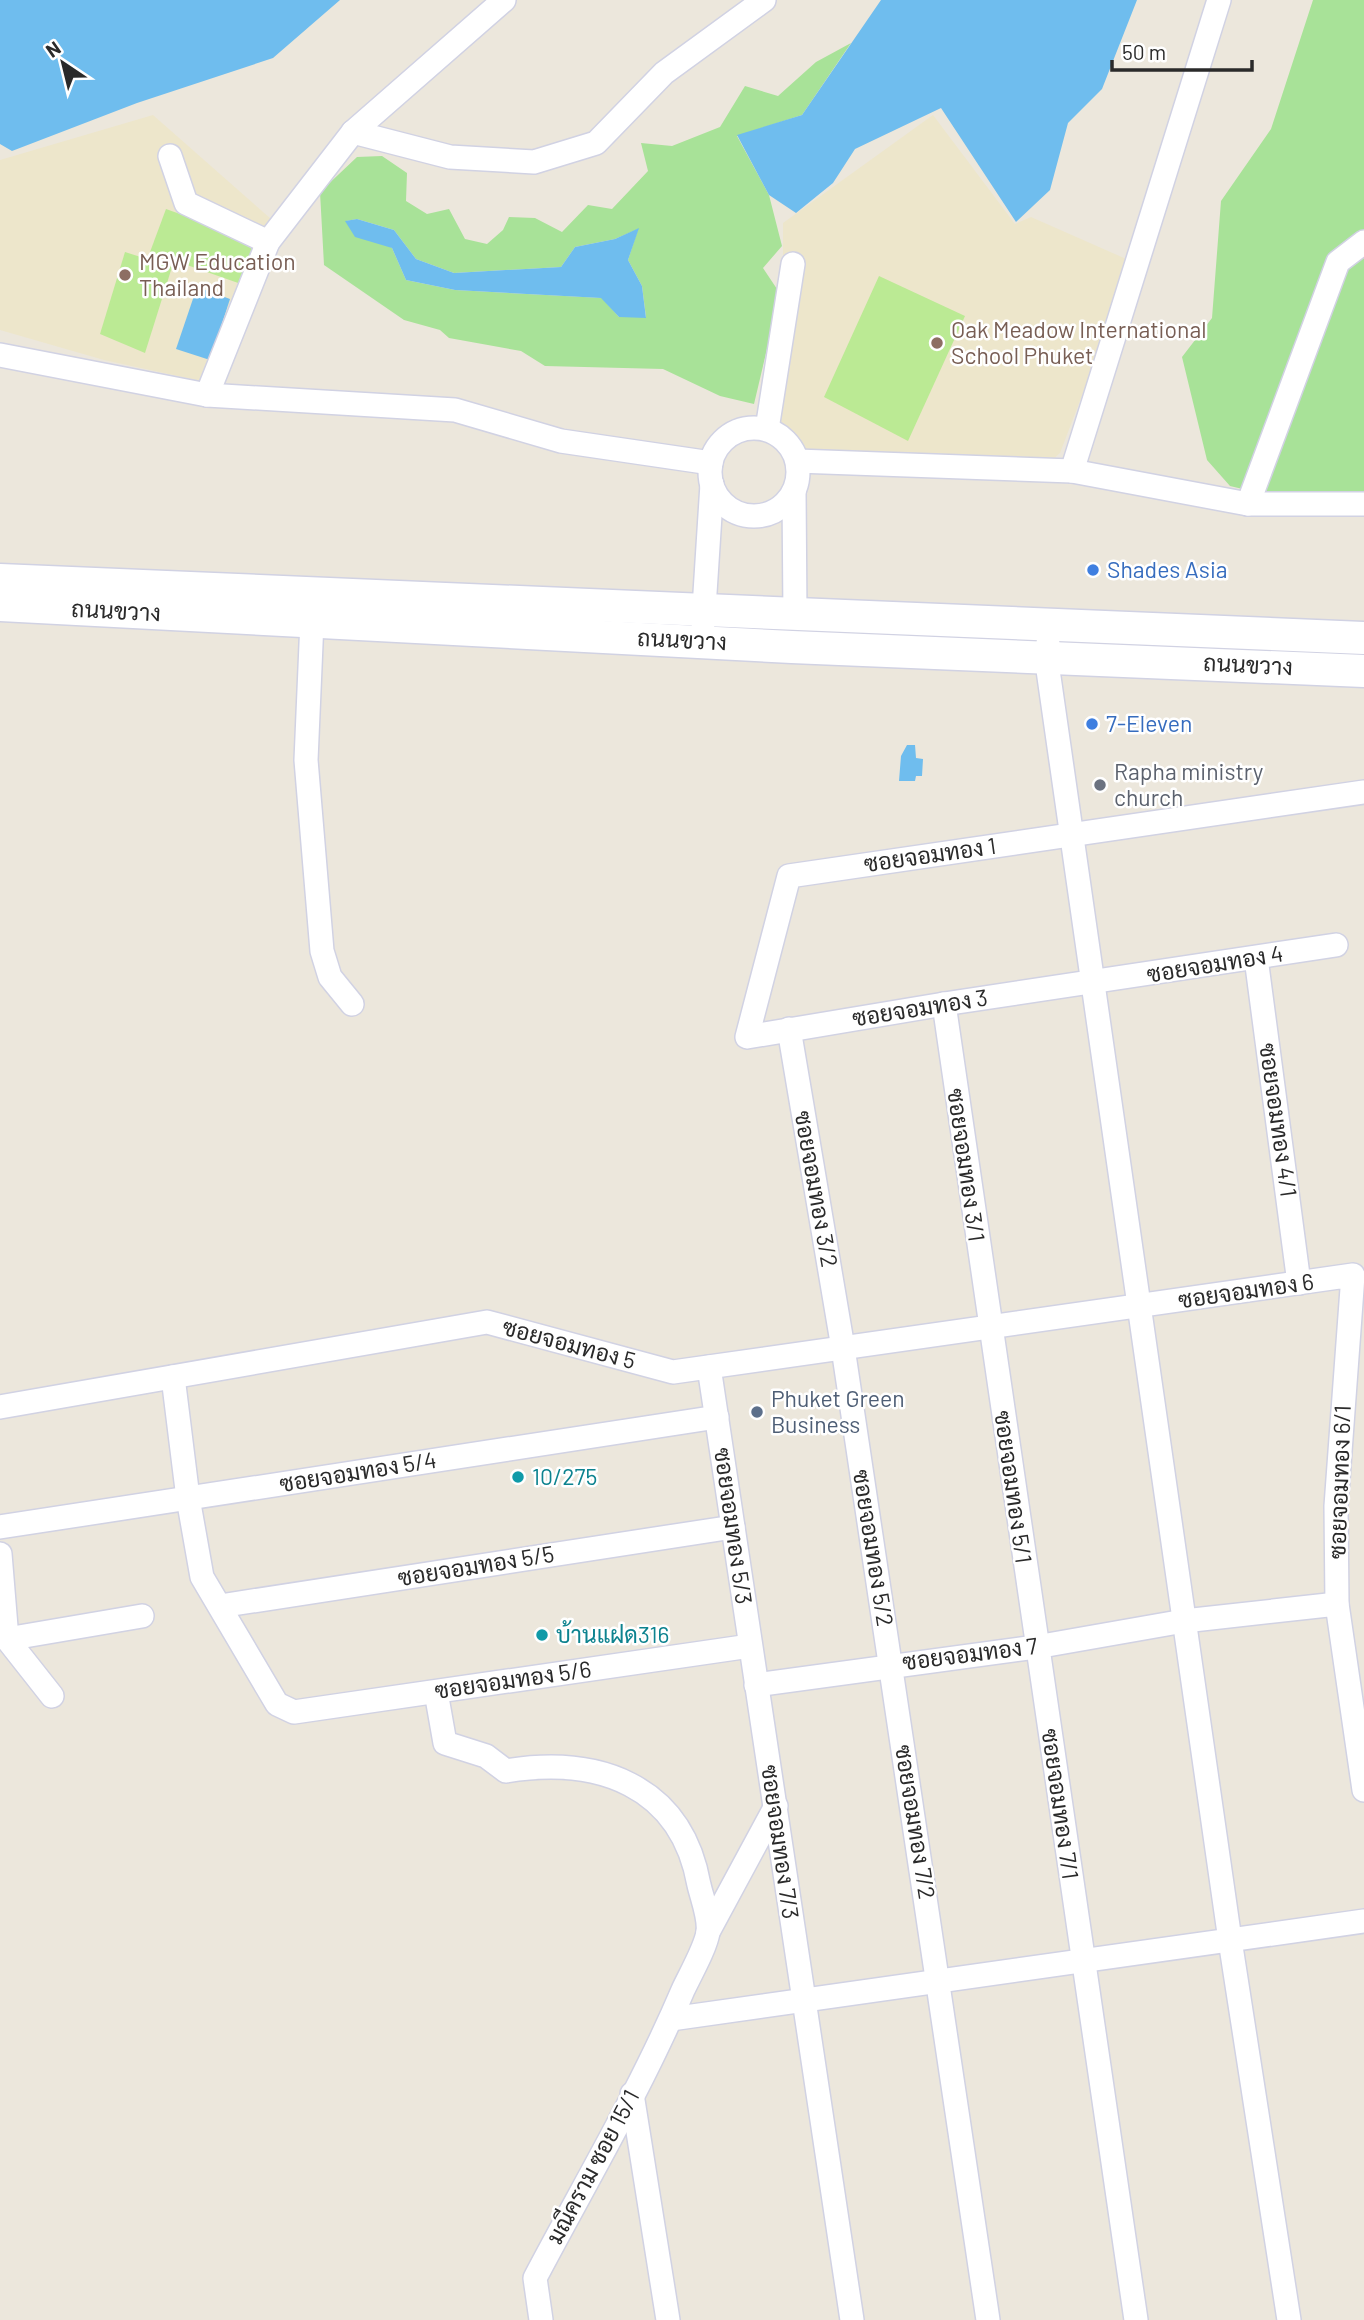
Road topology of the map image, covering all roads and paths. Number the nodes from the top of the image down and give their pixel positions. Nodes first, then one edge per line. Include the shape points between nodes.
1 (504, 0) edge
2 (764, 0) edge
3 (1219, 0) edge
4 (353, 132) junction
5 (170, 156) dead end
6 (268, 242) junction
7 (1364, 243) edge
8 (793, 264) dead end
9 (0, 355) edge
10 (207, 396) junction
11 (766, 429) junction
12 (797, 461) junction
13 (1072, 471) junction
14 (712, 473) junction
15 (794, 491) junction
16 (1248, 504) junction
17 (1364, 504) edge
18 (0, 580) edge
19 (228, 603) junction
20 (0, 605) edge
21 (795, 615) junction
22 (312, 621) junction
23 (1051, 624) junction
24 (703, 626) junction
25 (1357, 638) edge
26 (1046, 656) junction
27 (1354, 670) edge
28 (1364, 792) edge
29 (1072, 835) junction
30 (1336, 945) dead end
31 (1256, 958) junction
32 (1093, 983) junction
33 (352, 1004) dead end
34 (944, 1004) junction
35 (789, 1029) junction
36 (747, 1037) joint
37 (1353, 1275) joint
38 (1300, 1283) junction
39 (1139, 1306) junction
40 (989, 1327) junction
41 (843, 1348) junction
42 (709, 1367) junction
43 (173, 1377) junction
44 (0, 1408) edge
45 (717, 1417) junction
46 (187, 1498) junction
47 (0, 1527) edge
48 (733, 1527) junction
49 (0, 1555) edge
50 (1337, 1604) junction
51 (220, 1606) junction
52 (142, 1616) dead end
53 (1184, 1621) junction
54 (7, 1639) junction
55 (750, 1646) junction
56 (1036, 1647) junction
57 (891, 1664) junction
58 (756, 1685) junction
59 (436, 1692) junction
60 (52, 1696) dead end
61 (1364, 1790) edge
62 (776, 1806) junction
63 (1364, 1921) edge
64 (708, 1931) junction
65 (1230, 1940) junction
66 (1083, 1961) junction
67 (940, 1981) junction
68 (802, 2000) junction
69 (671, 2019) junction
70 (632, 2094) junction
71 (541, 2320) edge
72 (668, 2320) edge
73 (852, 2320) edge
74 (988, 2320) edge
75 (1136, 2320) edge
76 (1289, 2320) edge

1 - 4 street
2 - 4 street via 664,73 596,143 534,162 450,157
3 - 13 street
4 - 6 street
5 - 6 street via 186,203
6 - 10 street
7 - 16 street via 1338,262
8 - 11 street
9 - 10 street
10 - 14 street via 455,410 561,441
11 - 12 street via 785,440
11 - 14 street via 736,432 717,448
12 - 13 street
12 - 15 street
13 - 16 street
14 - 15 street via 726,506 741,513 770,513
14 - 24 street
15 - 21 street
16 - 17 street
18 - 19 main road, ถนนขวาง
19 - 20 main road, ถนนขวาง
19 - 22 main road, ถนนขวาง
19 - 24 main road, ถนนขวาง
21 - 23 main road, ถนนขวาง
21 - 24 main road, ถนนขวาง
22 - 24 main road, ถนนขวาง
22 - 33 street via 306,760 322,951 330,977
23 - 25 main road, ถนนขวาง
23 - 26 street
24 - 26 main road, ถนนขวาง
25 - 27 main road
26 - 27 main road, ถนนขวาง
26 - 29 street
28 - 29 street, ซอยจอมทอง 1
29 - 32 street
29 - 36 street, ซอยจอมทอง 1 via 789,876
30 - 31 street, ซอยจอมทอง 4
31 - 32 street, ซอยจอมทอง 4
31 - 38 street, ซอยจอมทอง 4/1
32 - 34 street, ซอยจอมทอง 3
32 - 39 street
34 - 35 street, ซอยจอมทอง 3
34 - 40 street, ซอยจอมทอง 3/1
35 - 36 street, ซอยจอมทอง 3
35 - 41 street, ซอยจอมทอง 3/2
37 - 38 street, ซอยจอมทอง 6
37 - 50 street, ซอยจอมทอง 6/1 via 1336,1506
38 - 39 street, ซอยจอมทอง 6
39 - 40 street, ซอยจอมทอง 5
39 - 53 street
40 - 41 street, ซอยจอมทอง 5
40 - 56 street, ซอยจอมทอง 5/1
41 - 42 street, ซอยจอมทอง 5
41 - 57 street, ซอยจอมทอง 5/2
42 - 43 street, ซอยจอมทอง 5 via 673,1372 487,1322
42 - 45 street, ซอยจอมทอง 5/3
43 - 44 street, ซอยจอมทอง 5
43 - 46 street
45 - 46 street, ซอยจอมทอง 5/4
45 - 48 street, ซอยจอมทอง 5/3
46 - 47 street, ซอยจอมทอง 5/4
46 - 51 street via 202,1577
48 - 51 street, ซอยจอมทอง 5/5
48 - 55 street, ซอยจอมทอง 5/3
49 - 54 street
50 - 53 street, ซอยจอมทอง 7
50 - 61 street, ซอยจอมทอง 6/1
51 - 59 street, ซอยจอมทอง 5/6 via 277,1704 294,1712
52 - 54 street
53 - 56 street, ซอยจอมทอง 7
53 - 65 street
54 - 60 street
55 - 58 street, ซอยจอมทอง 5/3
55 - 59 street, ซอยจอมทอง 5/6
56 - 57 street, ซอยจอมทอง 7
56 - 66 street, ซอยจอมทอง 7/1
57 - 58 street, ซอยจอมทอง 7
57 - 67 street, ซอยจอมทอง 7/2
58 - 62 street, ซอยจอมทอง 7/3
59 - 64 street via 446,1743 486,1756 506,1770 543,1765 595,1770 634,1784 666,1811 695,1864
62 - 64 street, มณีคราม ซอย 15/1
62 - 68 street, ซอยจอมทอง 7/3
63 - 65 street
64 - 69 street, มณีคราม ซอย 15/1
65 - 66 street
65 - 76 street
66 - 67 street
66 - 75 street, ซอยจอมทอง 7/1
67 - 68 street
67 - 74 street, ซอยจอมทอง 7/2
68 - 69 street
68 - 73 street, ซอยจอมทอง 7/3
69 - 70 street, มณีคราม ซอย 15/1
70 - 71 street, มณีคราม ซอย 15/1 via 535,2278
70 - 72 street

